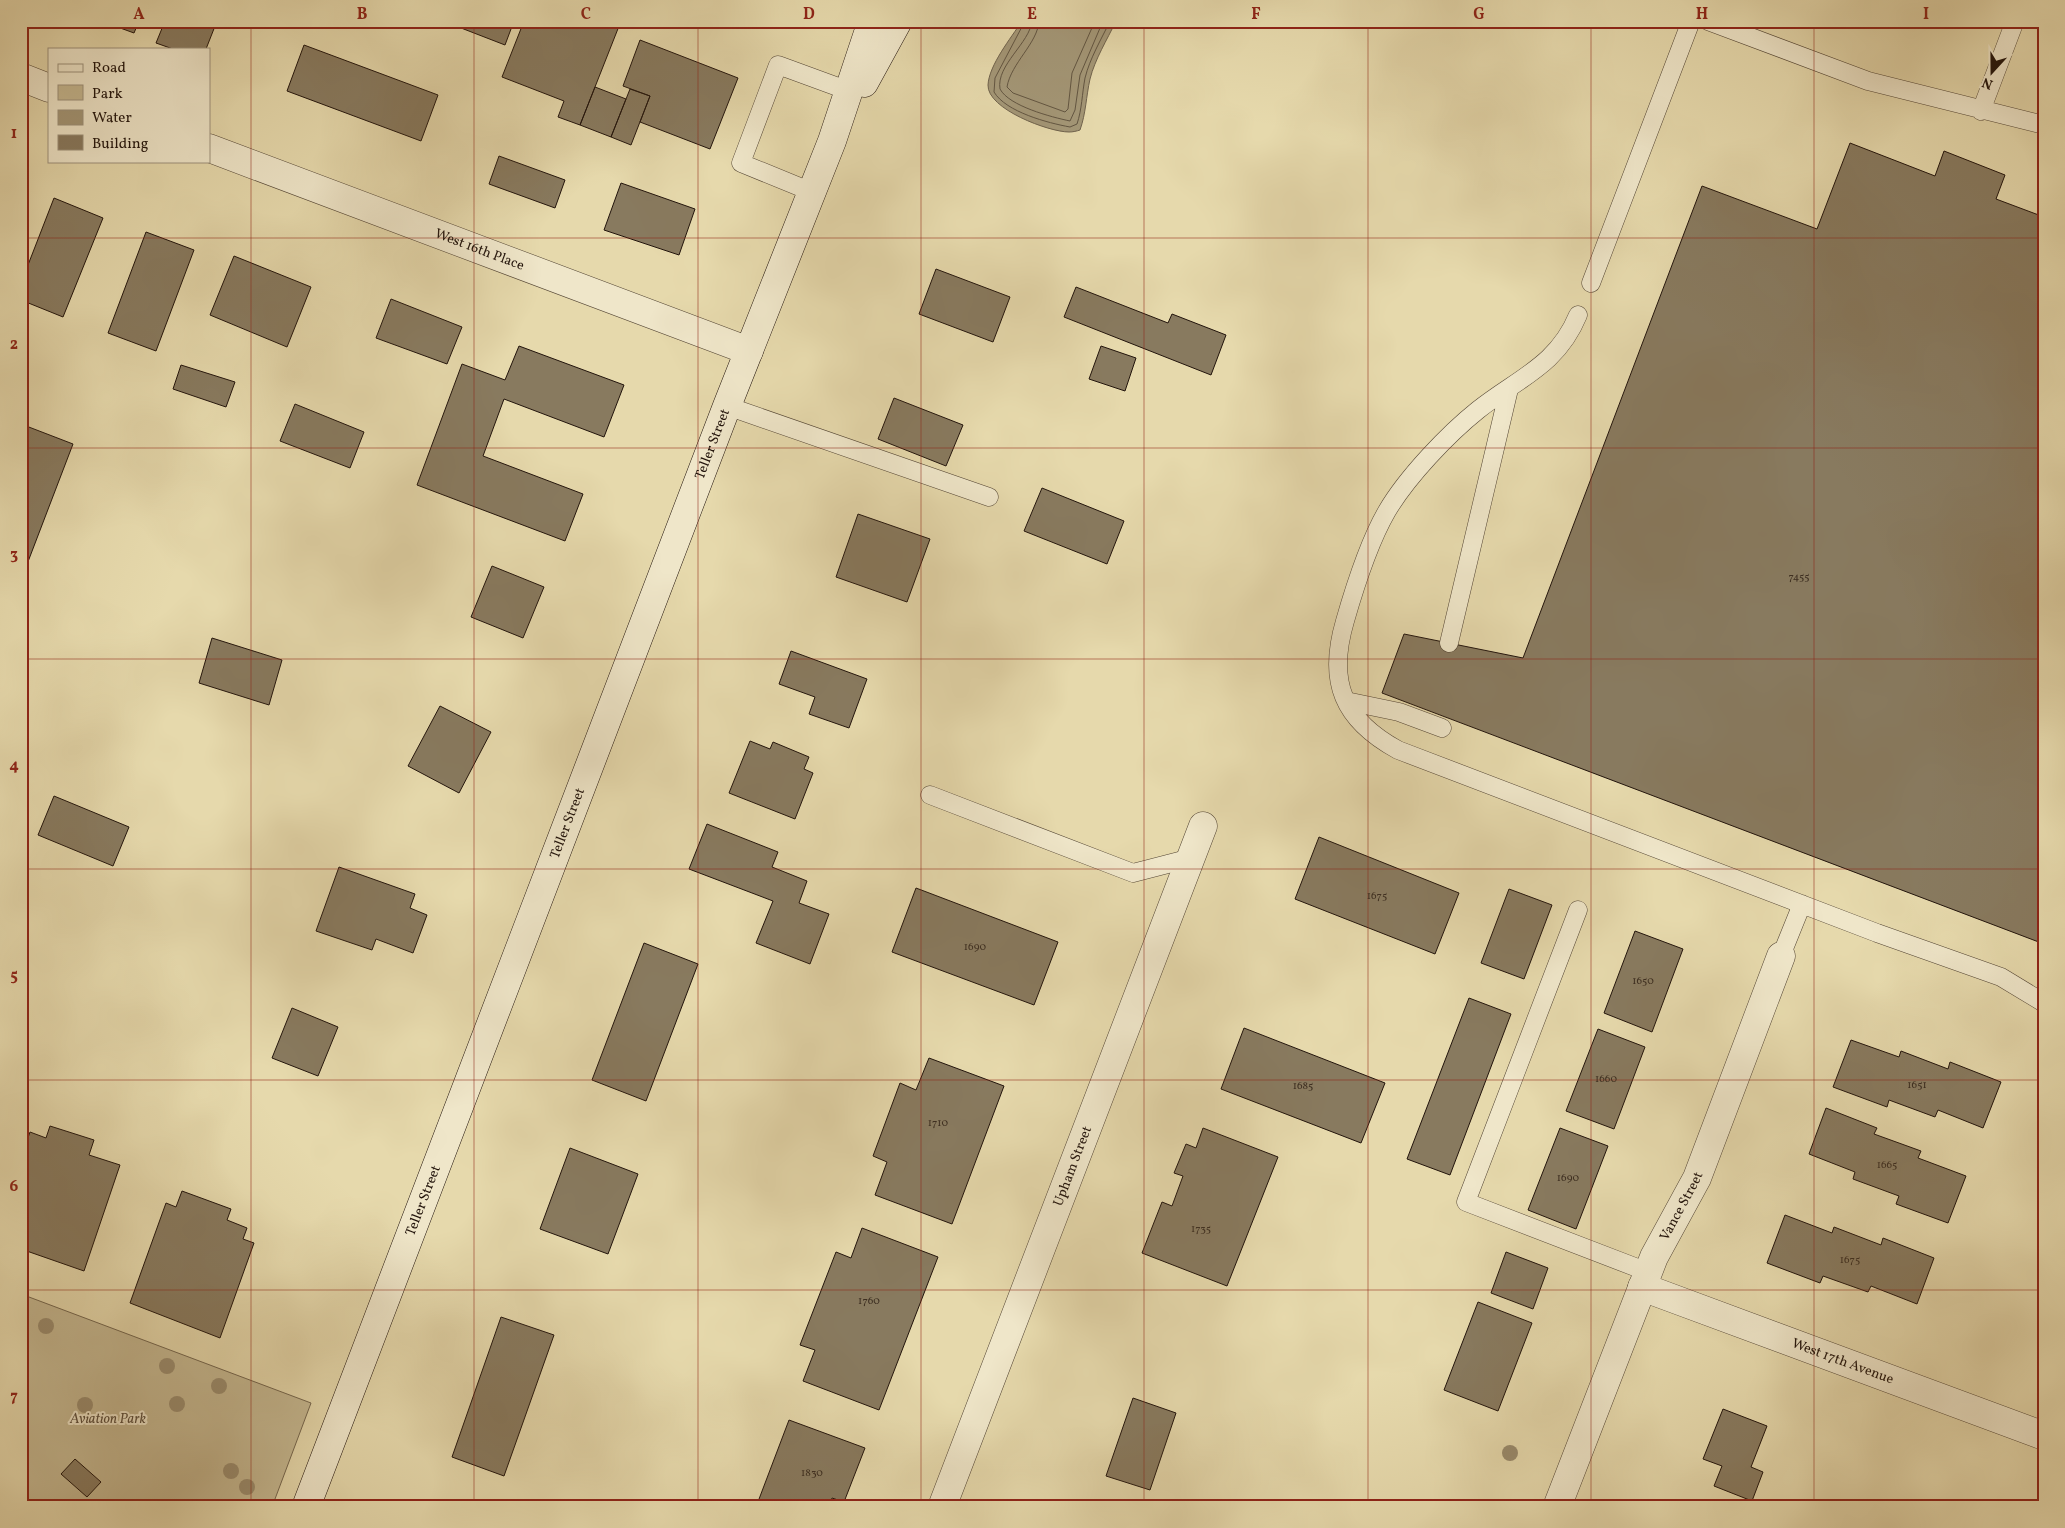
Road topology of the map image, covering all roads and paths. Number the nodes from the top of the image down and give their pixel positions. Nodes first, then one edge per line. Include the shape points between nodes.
1 (872, 21) edge
2 (898, 21) edge
3 (1691, 21) edge
4 (1708, 21) edge
5 (2015, 21) edge
6 (21, 77) edge
7 (48, 88) edge
8 (848, 91) junction
9 (1981, 111) junction
10 (2044, 125) edge
11 (832, 141) junction
12 (210, 148) edge
13 (812, 192) junction
14 (1591, 283) dead end
15 (1578, 315) dead end
16 (749, 352) junction
17 (1509, 390) junction
18 (727, 406) junction
19 (989, 497) dead end
20 (1449, 643) dead end
21 (1346, 701) junction
22 (1442, 728) dead end
23 (930, 794) dead end
24 (1203, 826) dead end
25 (1191, 858) junction
26 (1802, 904) junction
27 (1578, 910) dead end
28 (1781, 956) joint
29 (2001, 977) junction
30 (2044, 992) edge
31 (2044, 1003) edge
32 (1645, 1279) junction
33 (2044, 1436) edge
34 (306, 1507) edge
35 (942, 1507) edge
36 (1557, 1507) edge

1 - 8 street, Teller Street
2 - 11 street, Teller Street
3 - 14 lane
4 - 9 lane via 1868,81
5 - 9 lane
6 - 7 street
8 - 11 street, Teller Street
8 - 13 lane via 778,66 741,163
9 - 10 lane
11 - 13 street, Teller Street
12 - 16 street, West 16th Place
13 - 16 street, Teller Street
15 - 17 lane via 1572,330 1554,355
16 - 18 street, Teller Street
17 - 20 lane
17 - 21 lane via 1479,409 1452,434 1410,478 1383,518 1338,644 1338,673
18 - 19 lane
18 - 34 street, Teller Street
21 - 22 lane via 1399,712
21 - 26 lane via 1365,728 1398,750
23 - 25 lane via 1133,873
24 - 25 street, Upham Street
25 - 35 street, Upham Street
26 - 28 lane, Vance Street
26 - 29 lane
27 - 32 lane via 1466,1202
28 - 32 street, Vance Street via 1697,1178
29 - 30 lane
29 - 31 lane
32 - 33 street, West 17th Avenue
32 - 36 street, Vance Street

